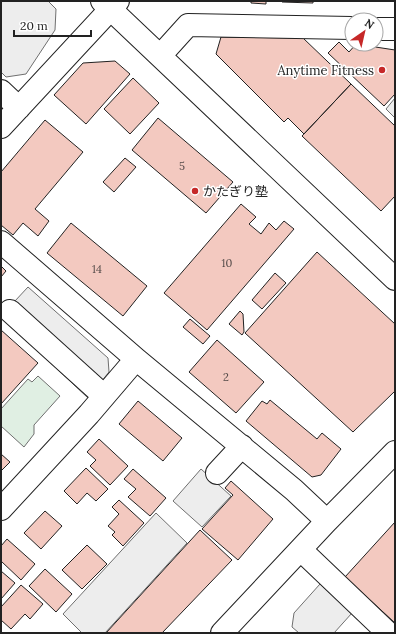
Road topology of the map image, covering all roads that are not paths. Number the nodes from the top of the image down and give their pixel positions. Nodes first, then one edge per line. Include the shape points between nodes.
1 (110, 4) edge
2 (344, 28) edge
3 (384, 29) edge
4 (395, 29) edge
5 (160, 56) junction
6 (1, 91) edge
7 (19, 108) junction
8 (1, 127) edge
9 (1, 242) edge
10 (395, 279) edge
11 (10, 311) dead end
12 (136, 359) junction
13 (104, 396) junction
14 (242, 446) junction
15 (395, 452) edge
16 (217, 473) dead end
17 (1, 509) edge
18 (327, 521) junction
19 (301, 550) junction
20 (222, 633) edge
21 (388, 633) edge

1 - 5 street
1 - 7 street
2 - 5 street via 188,25
3 - 4 street
5 - 10 street
6 - 7 street
7 - 8 street
9 - 12 street
11 - 13 street
12 - 13 street
12 - 14 street
13 - 17 street
14 - 16 street
14 - 18 street
15 - 18 street
18 - 19 street
19 - 20 street
19 - 21 street

